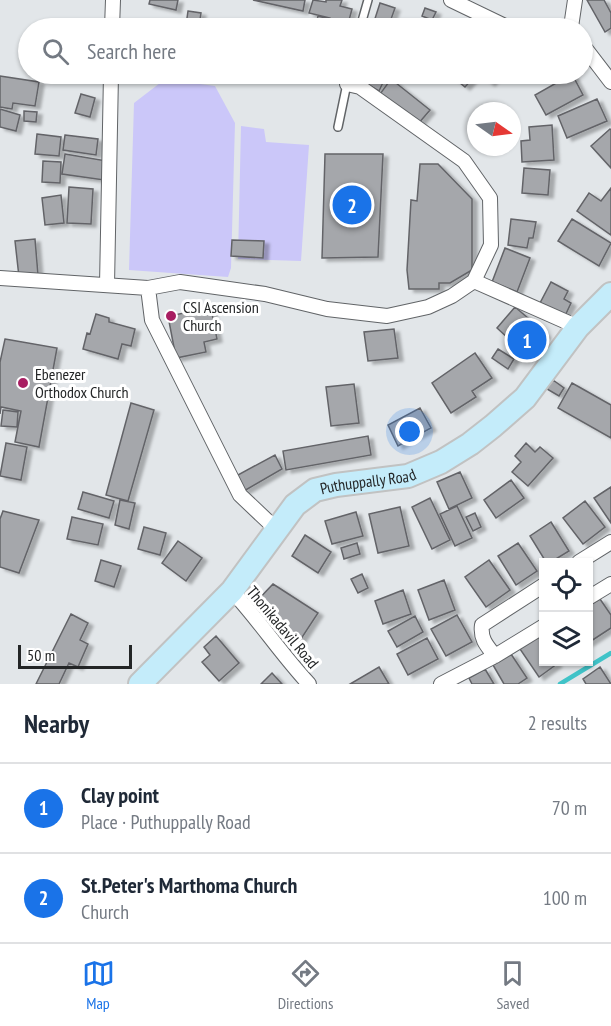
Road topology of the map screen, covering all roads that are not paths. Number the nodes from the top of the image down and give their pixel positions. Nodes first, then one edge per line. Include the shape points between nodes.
1 (113, 0) edge
2 (368, 0) edge
3 (452, 0) edge
4 (575, 0) edge
5 (112, 18) edge
6 (363, 18) edge
7 (489, 18) edge
8 (571, 18) edge
9 (593, 58) edge
10 (611, 82) edge
11 (111, 84) edge
12 (347, 84) edge
13 (356, 84) edge
14 (338, 127) dead end
15 (0, 278) edge
16 (474, 281) junction
17 (107, 285) junction
18 (148, 288) junction
19 (611, 294) edge
20 (578, 327) junction
21 (277, 530) junction
22 (611, 542) edge
23 (585, 558) edge
24 (611, 584) edge
25 (539, 588) edge
26 (231, 591) junction
27 (593, 595) edge
28 (539, 628) edge
29 (495, 656) junction
30 (140, 684) edge
31 (309, 684) edge
32 (441, 684) edge

1 - 5 street
2 - 6 lane
3 - 7 street
4 - 8 street
9 - 10 street
11 - 17 street
12 - 14 lane
13 - 16 street via 464,161 490,198 491,245
15 - 17 street
16 - 18 street via 428,308 387,316 180,282
16 - 20 street
17 - 18 street
18 - 21 street via 152,320 240,495
19 - 20 main road, Puthuppally Road
20 - 21 main road, Puthuppally Road via 525,398 470,444 408,476 315,490 295,505
21 - 26 main road, Puthuppally Road
22 - 23 street
24 - 27 street
25 - 29 street via 482,625 483,641
26 - 30 main road, Puthuppally Road
26 - 31 street, Thonikadavil Road
28 - 29 street
29 - 32 street

